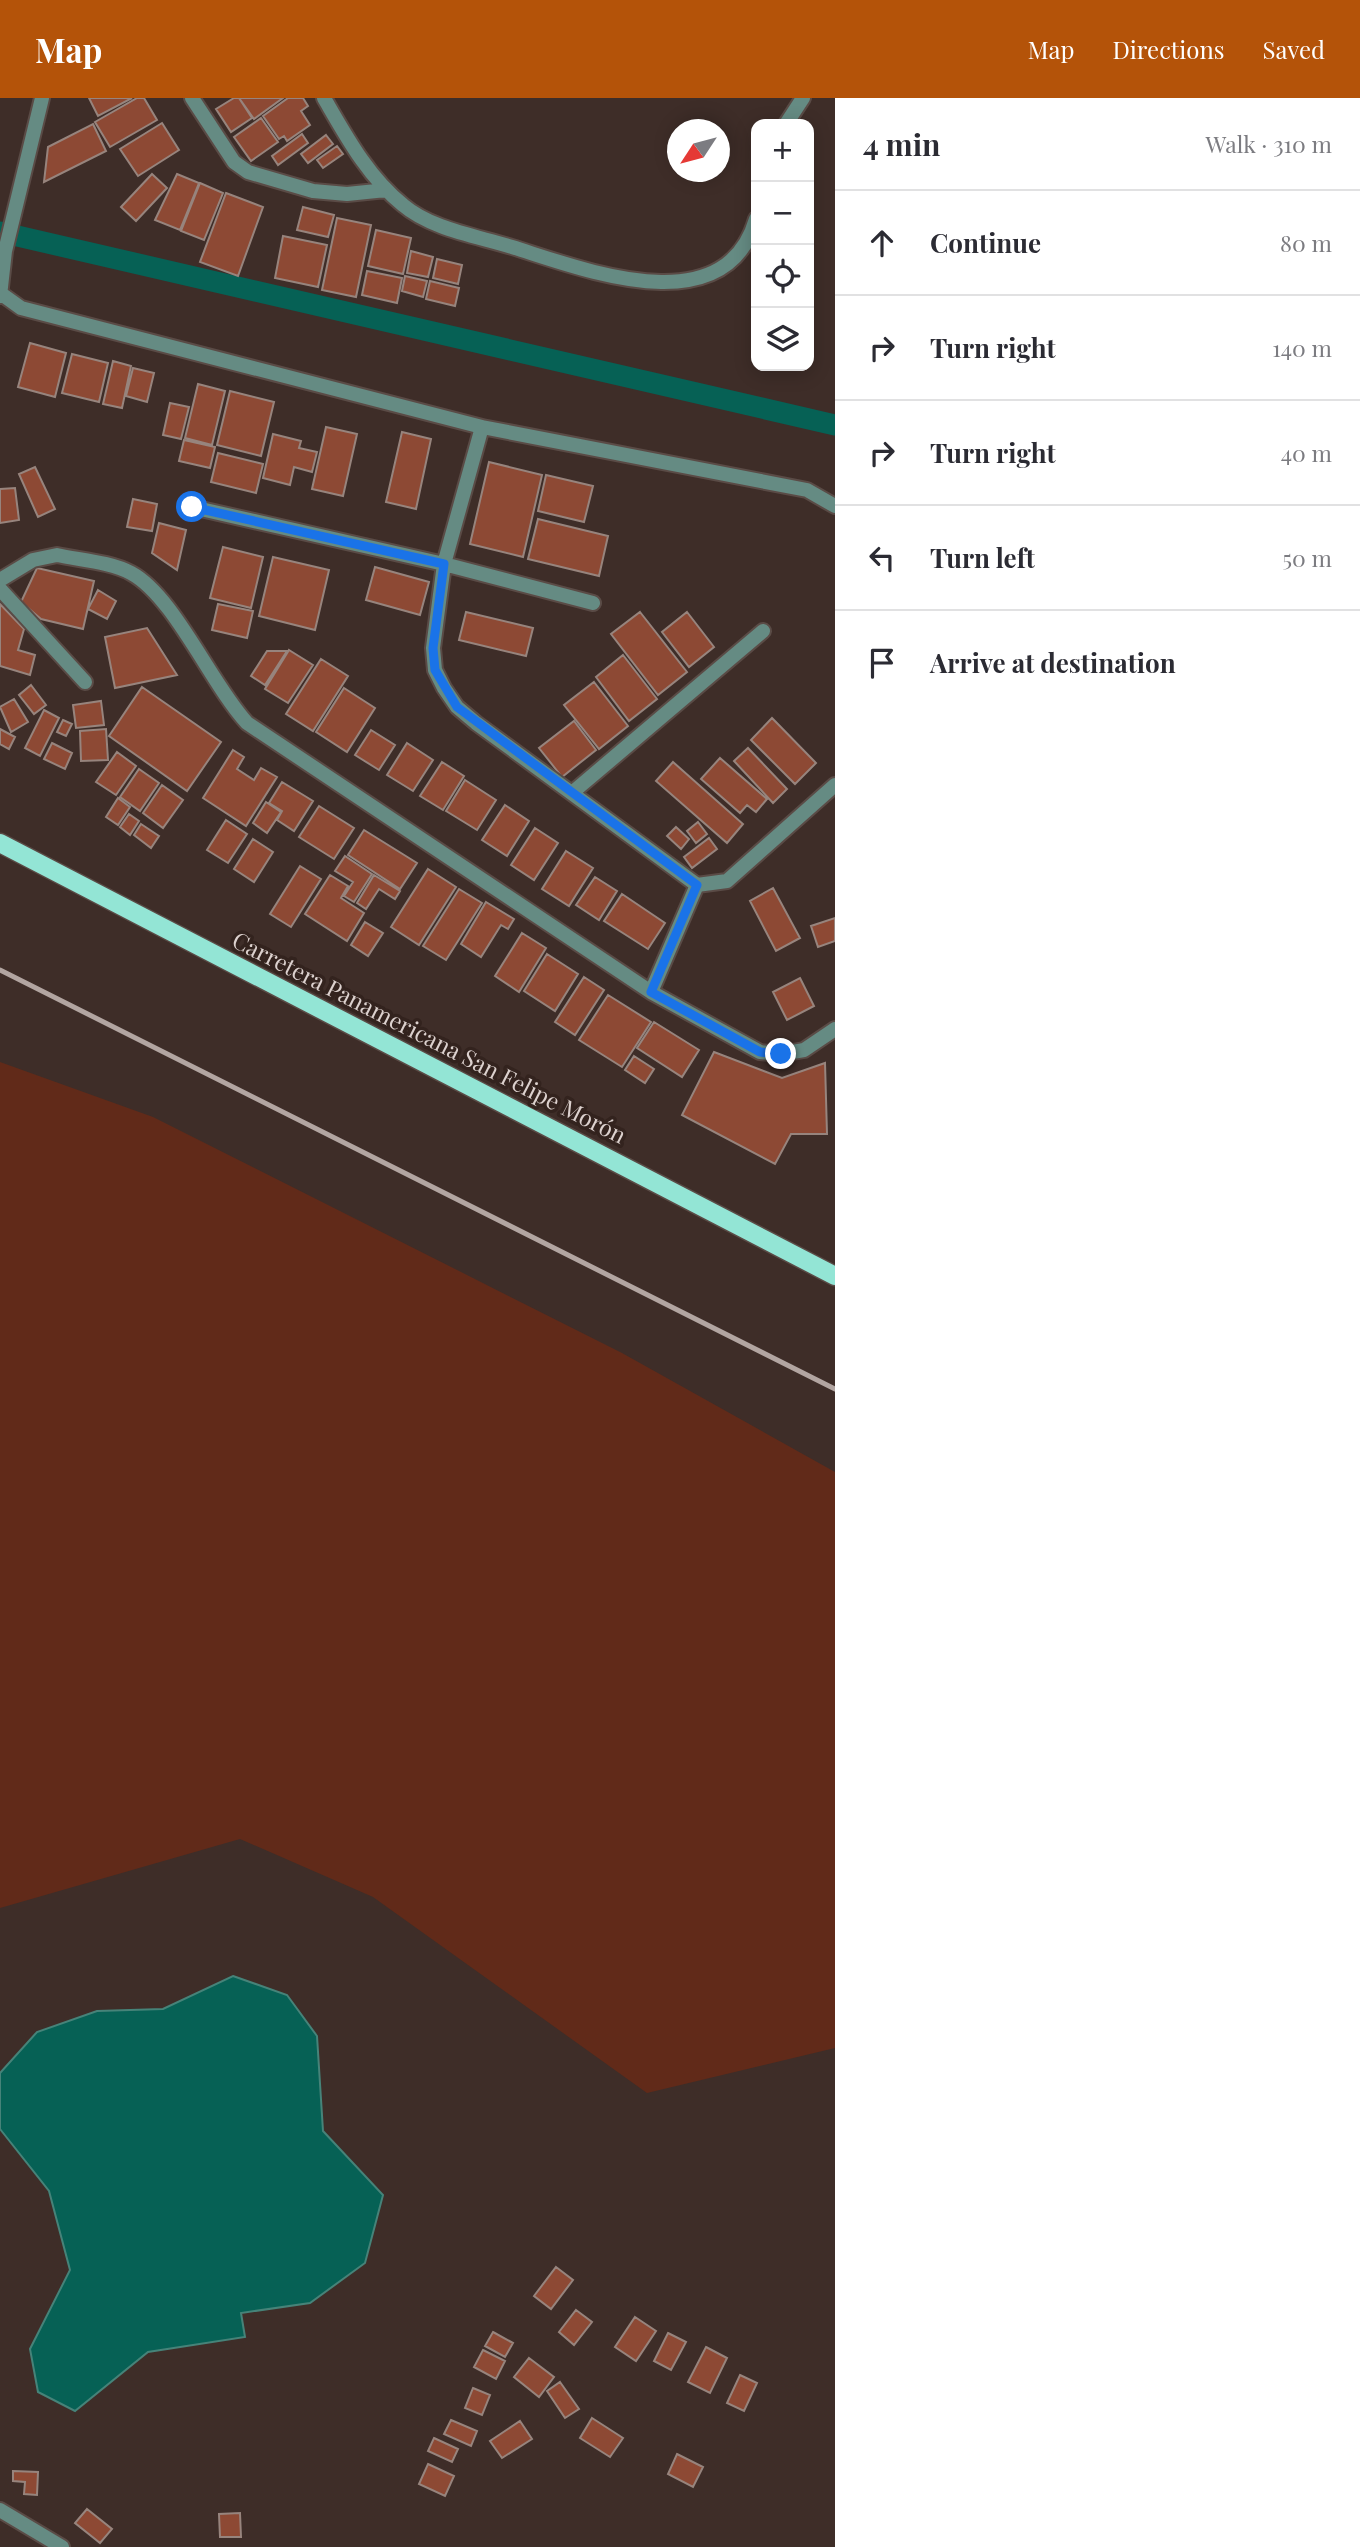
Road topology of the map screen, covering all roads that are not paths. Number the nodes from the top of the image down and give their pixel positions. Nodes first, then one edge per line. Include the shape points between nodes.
1 (42, 98) edge
2 (192, 98) edge
3 (324, 98) edge
4 (803, 98) edge
5 (789, 119) edge
6 (386, 190) junction
7 (751, 229) edge
8 (0, 294) edge
9 (482, 427) junction
10 (835, 506) edge
11 (192, 507) dead end
12 (444, 564) junction
13 (0, 580) edge
14 (0, 589) edge
15 (593, 603) dead end
16 (763, 631) dead end
17 (85, 682) dead end
18 (835, 785) edge
19 (573, 792) junction
20 (0, 843) edge
21 (697, 885) junction
22 (651, 992) junction
23 (835, 1029) edge
24 (835, 1276) edge
25 (0, 2510) edge
26 (62, 2547) edge

1 - 8 street via 5,251
2 - 6 street via 234,162 248,172 313,191
3 - 6 street
4 - 5 street
6 - 7 street via 405,208 445,226 621,280 681,282 712,272 738,254
8 - 9 street via 21,308
9 - 10 street via 807,490
9 - 12 street
11 - 12 street
12 - 15 street
12 - 19 street via 433,648 435,670 444,688 476,723
13 - 22 street via 46,555 129,572 159,595 247,723
14 - 17 street
16 - 19 street
18 - 21 street via 727,881
19 - 21 street
20 - 24 main road, Carretera Panamericana San Felipe Morón
21 - 22 street
22 - 23 street via 760,1052 804,1050
25 - 26 street

